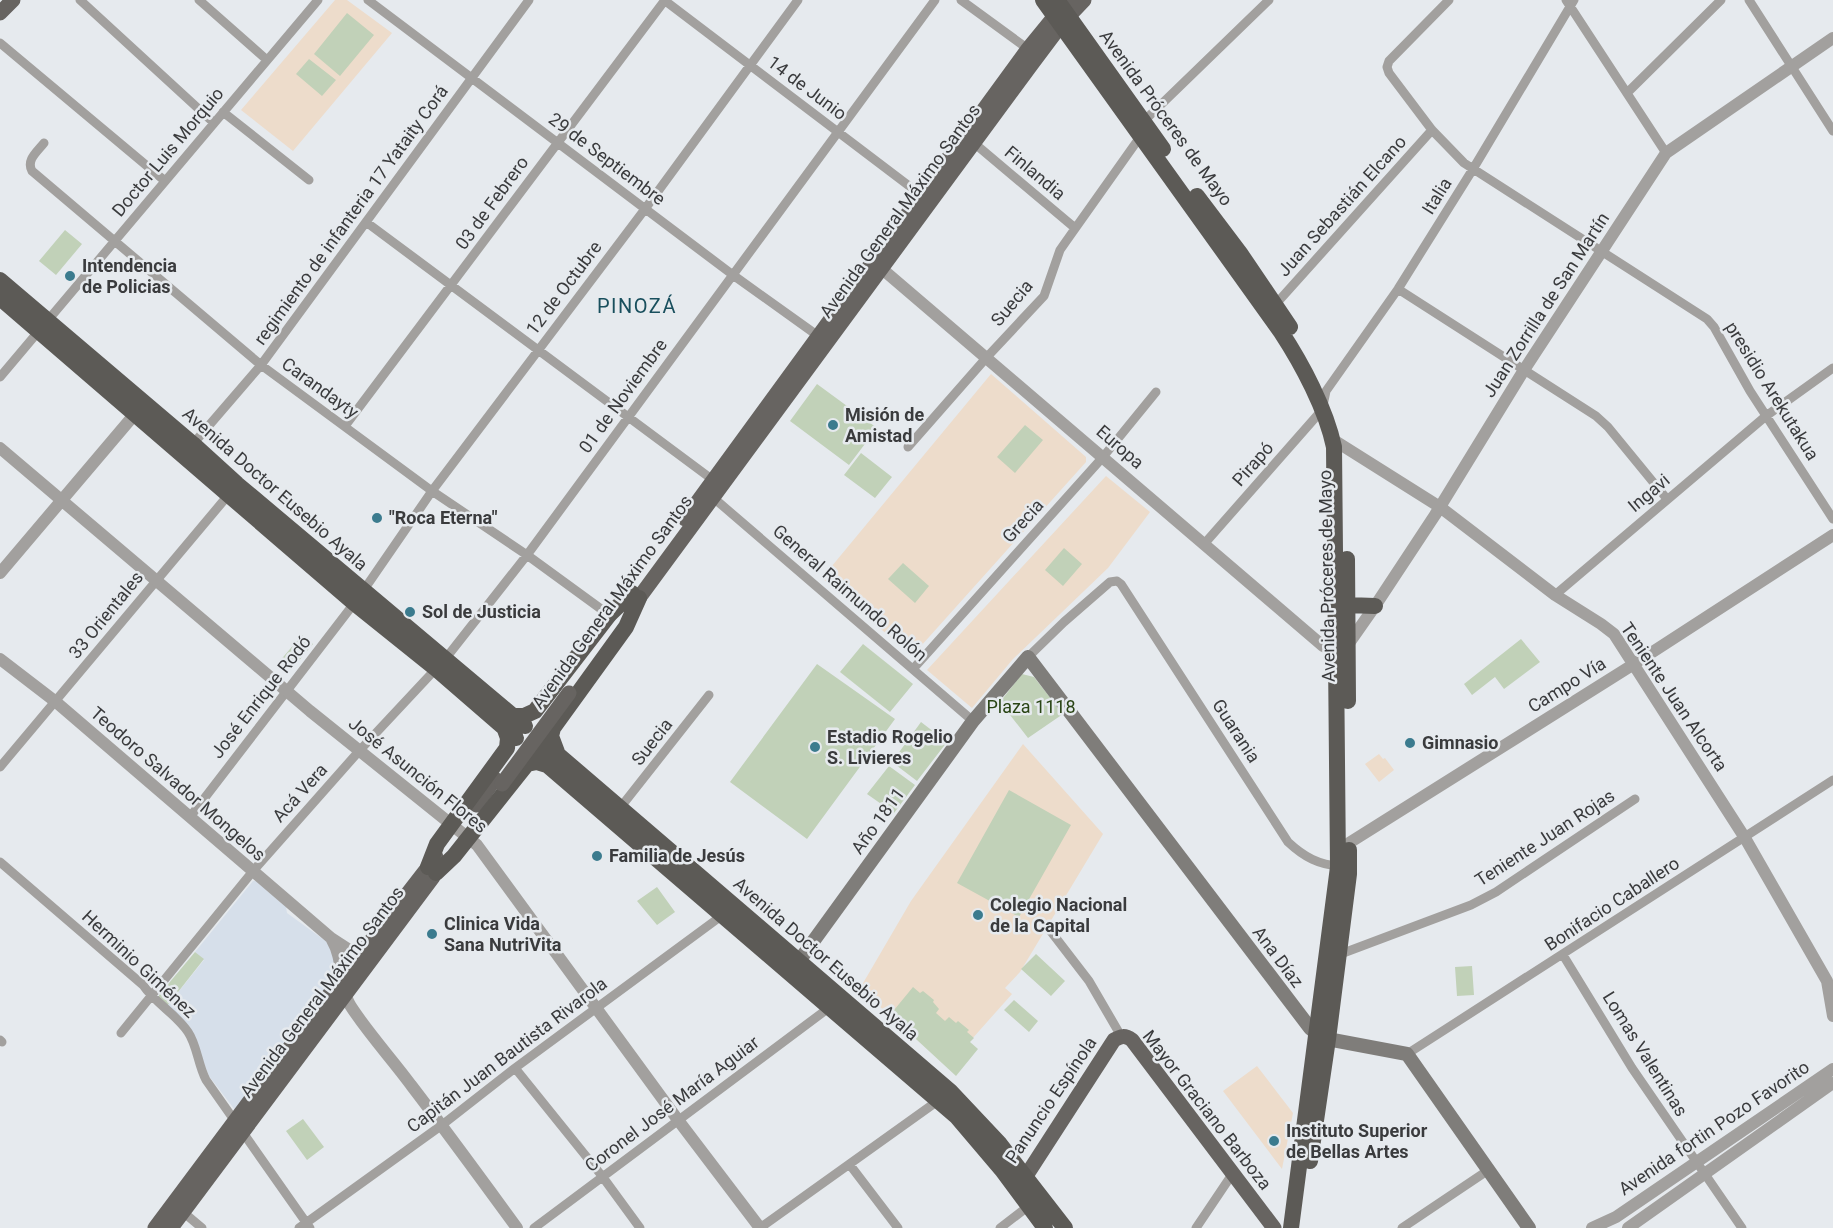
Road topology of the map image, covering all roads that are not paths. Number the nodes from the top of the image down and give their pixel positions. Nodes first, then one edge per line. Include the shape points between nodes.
1 (13, 0) edge
2 (80, 0) edge
3 (199, 0) edge
4 (317, 0) edge
5 (368, 0) edge
6 (529, 0) edge
7 (665, 0) edge
8 (798, 0) edge
9 (935, 0) edge
10 (961, 0) edge
11 (1043, 0) edge
12 (1084, 0) edge
13 (1269, 0) edge
14 (1449, 0) edge
15 (1721, 0) edge
16 (1749, 0) edge
17 (1571, 2) edge
18 (1061, 11) edge
19 (0, 13) edge
20 (1833, 38) edge
21 (0, 43) edge
22 (1028, 49) junction
23 (267, 60) junction
24 (750, 66) junction
25 (1792, 67) junction
26 (471, 78) junction
27 (1627, 93) junction
28 (223, 112) junction
29 (214, 123) junction
30 (1142, 129) junction
31 (1432, 130) junction
32 (1833, 131) edge
33 (838, 132) junction
34 (558, 142) junction
35 (974, 142) junction
36 (44, 143) dead end
37 (1666, 153) junction
38 (1473, 169) junction
39 (309, 180) dead end
40 (165, 181) junction
41 (926, 198) junction
42 (645, 209) junction
43 (366, 222) junction
44 (1075, 228) junction
45 (115, 240) junction
46 (1602, 252) junction
47 (881, 268) junction
48 (733, 275) junction
49 (0, 279) edge
50 (452, 285) junction
51 (1398, 289) junction
52 (0, 298) edge
53 (1275, 305) junction
54 (43, 326) junction
55 (823, 340) junction
56 (538, 349) junction
57 (987, 357) junction
58 (261, 365) junction
59 (1833, 368) edge
60 (1524, 370) junction
61 (0, 377) edge
62 (1156, 392) dead end
63 (1324, 402) junction
64 (139, 409) junction
65 (1766, 416) junction
66 (628, 417) junction
67 (345, 426) junction
68 (1338, 442) junction
69 (193, 444) junction
70 (909, 447) dead end
71 (0, 448) edge
72 (1103, 457) junction
73 (233, 489) junction
74 (713, 489) junction
75 (432, 490) junction
76 (1667, 499) junction
77 (62, 500) junction
78 (1440, 507) junction
79 (1833, 519) edge
80 (1833, 534) edge
81 (1205, 543) junction
82 (527, 555) junction
83 (0, 573) edge
84 (156, 580) junction
85 (1117, 581) joint
86 (1555, 595) junction
87 (636, 596) junction
88 (359, 597) junction
89 (1347, 605) junction
90 (1375, 606) junction
91 (611, 617) junction
92 (602, 642) junction
93 (1342, 649) junction
94 (1028, 657) junction
95 (0, 659) edge
96 (440, 663) junction
97 (1634, 664) junction
98 (913, 669) junction
99 (286, 691) junction
100 (709, 695) dead end
101 (56, 702) junction
102 (973, 721) junction
103 (514, 727) junction
104 (537, 746) dead end
105 (360, 750) junction
106 (553, 760) junction
107 (0, 767) edge
108 (1833, 780) edge
109 (1635, 799) dead end
110 (621, 808) junction
111 (190, 817) junction
112 (460, 833) junction
113 (1745, 838) junction
114 (1349, 843) junction
115 (0, 862) edge
116 (1343, 866) junction
117 (432, 870) joint
118 (252, 871) junction
119 (728, 910) junction
120 (1049, 929) dead end
121 (331, 938) junction
122 (368, 955) junction
123 (1338, 955) junction
124 (1563, 955) junction
125 (799, 961) junction
126 (343, 987) junction
127 (150, 996) junction
128 (830, 1006) junction
129 (596, 1008) junction
130 (358, 1015) junction
131 (1833, 1016) edge
132 (121, 1033) dead end
133 (1121, 1036) junction
134 (1322, 1037) junction
135 (305, 1047) junction
136 (1407, 1054) junction
137 (515, 1068) junction
138 (1833, 1069) edge
139 (1833, 1083) edge
140 (944, 1095) junction
141 (678, 1120) junction
142 (442, 1125) junction
143 (239, 1126) junction
144 (1695, 1162) junction
145 (850, 1165) junction
146 (1488, 1171) junction
147 (1233, 1173) junction
148 (1704, 1175) junction
149 (602, 1176) junction
150 (1020, 1180) junction
151 (1035, 1201) junction
152 (183, 1212) junction
153 (1619, 1222) edge
154 (305, 1226) edge
155 (155, 1228) edge
156 (171, 1228) edge
157 (201, 1228) edge
158 (517, 1228) edge
159 (534, 1228) edge
160 (640, 1228) edge
161 (760, 1228) edge
162 (898, 1228) edge
163 (999, 1228) edge
164 (1045, 1228) edge
165 (1065, 1228) edge
166 (1197, 1228) edge
167 (1274, 1228) edge
168 (1291, 1228) edge
169 (1300, 1228) edge
170 (1402, 1228) edge
171 (1528, 1228) edge
172 (1592, 1228) edge
173 (1628, 1228) edge
174 (1742, 1228) edge

1 - 19 main road
2 - 29 street
3 - 23 street
4 - 23 street, Doctor Luis Morquio
5 - 26 street, 29 de Septiembre
6 - 26 street, regimiento de infanteria 17 Yataity Corá
7 - 24 street, 14 de Junio
7 - 34 street, 03 de Febrero
8 - 24 street, 12 de Octubre
9 - 33 street, 01 de Noviembre
10 - 22 street
11 - 18 highway, Avenida Próceres de Mayo
12 - 18 main road, Avenida General Máximo Santos
13 - 30 street, Suecia
14 - 31 street, presidio Arekutakua via 1386,67
15 - 27 street
16 - 25 street
17 - 27 street
17 - 38 street, Italia
18 - 22 main road, Avenida General Máximo Santos
18 - 30 highway, Avenida Próceres de Mayo
18 - 35 main road, Avenida General Máximo Santos
20 - 25 street, Juan Zorrilla de San Martín
21 - 40 street
22 - 41 main road, Avenida General Máximo Santos
23 - 28 street, Doctor Luis Morquio
24 - 33 street, 14 de Junio
24 - 42 street, 12 de Octubre
25 - 32 street
25 - 37 street, Juan Zorrilla de San Martín
26 - 34 street, 29 de Septiembre
26 - 43 street, regimiento de infanteria 17 Yataity Corá
27 - 37 street
28 - 29 street, Doctor Luis Morquio
28 - 39 street
29 - 40 street, Doctor Luis Morquio
30 - 44 street, Suecia
30 - 53 highway, Avenida Próceres de Mayo
30 - 63 highway, Avenida Próceres de Mayo via 1281,332
31 - 38 street, presidio Arekutakua
31 - 53 street, Juan Sebastián Elcano
33 - 41 street, 14 de Junio
33 - 48 street, 01 de Noviembre
34 - 42 street, 29 de Septiembre
34 - 50 street, 03 de Febrero
35 - 41 main road, Avenida General Máximo Santos
35 - 44 street, Finlandia
36 - 45 street, Carandayty via 30,160 32,171
37 - 46 street, Juan Zorrilla de San Martín
38 - 46 street, presidio Arekutakua
38 - 51 street, Italia
40 - 45 street, Doctor Luis Morquio
41 - 47 main road, Avenida General Máximo Santos
41 - 55 main road, Avenida General Máximo Santos
42 - 48 street, 29 de Septiembre
42 - 56 street, 12 de Octubre
43 - 50 street, General Raimundo Rolón
43 - 58 street, regimiento de infanteria 17 Yataity Corá
44 - 57 street, Suecia via 1060,250 1044,296
45 - 54 street, Doctor Luis Morquio
45 - 58 street, Carandayty
46 - 60 street, Juan Zorrilla de San Martín
46 - 65 street, presidio Arekutakua via 1707,319
47 - 55 main road, Avenida General Máximo Santos
47 - 57 street, Europa
48 - 55 street, 29 de Septiembre
48 - 66 street, 01 de Noviembre
49 - 54 highway, Avenida Doctor Eusebio Ayala
50 - 56 street, General Raimundo Rolón
50 - 67 street, 03 de Febrero
51 - 60 street
51 - 63 street, Italia
52 - 54 highway, Avenida Doctor Eusebio Ayala
53 - 63 highway, Avenida Próceres de Mayo via 1294,333
54 - 61 street, Doctor Luis Morquio
54 - 64 highway, Avenida Doctor Eusebio Ayala
55 - 74 main road, Avenida General Máximo Santos
56 - 66 street, General Raimundo Rolón
56 - 75 street, 12 de Octubre
57 - 70 street, Suecia
57 - 72 street, Europa
58 - 67 street, Carandayty
58 - 69 street, regimiento de infanteria 17 Yataity Corá
59 - 65 street, Ingavi
60 - 76 street via 1596,416
60 - 78 street, Juan Zorrilla de San Martín
62 - 72 street, Grecia
63 - 68 highway, Avenida Próceres de Mayo
63 - 81 street, Pirapó
64 - 69 highway, Avenida Doctor Eusebio Ayala
64 - 73 highway, Avenida Doctor Eusebio Ayala
64 - 77 street
65 - 76 street, Ingavi
65 - 79 street, presidio Arekutakua
66 - 74 street, General Raimundo Rolón
66 - 82 street, 01 de Noviembre
67 - 75 street, Carandayty
68 - 78 street, Teniente Juan Alcorta
68 - 89 highway, Avenida Próceres de Mayo
68 - 93 highway, Avenida Próceres de Mayo via 1335,460
69 - 73 highway, Avenida Doctor Eusebio Ayala
71 - 77 street, José Asunción Flores
72 - 81 street, Europa
72 - 98 street, Grecia
73 - 84 street, 33 Orientales
73 - 88 highway, Avenida Doctor Eusebio Ayala
74 - 87 main road, Avenida General Máximo Santos
74 - 98 street, General Raimundo Rolón
75 - 82 street, Carandayty
75 - 88 street, 12 de Octubre
76 - 86 street, Ingavi
77 - 83 street
77 - 84 street, José Asunción Flores
78 - 86 street, Teniente Juan Alcorta
78 - 90 street, Juan Zorrilla de San Martín
80 - 97 street, Campo Vía
81 - 93 street, Europa via 1323,646
82 - 91 street, Carandayty
82 - 96 street, 01 de Noviembre
84 - 99 street, José Asunción Flores
84 - 101 street, 33 Orientales
85 - 94 street, Año 1811 via 1110,582
85 - 116 street, Guarania via 1288,842 1308,859
86 - 97 street, Teniente Juan Alcorta via 1614,634
87 - 91 highway
87 - 92 main road, Avenida General Máximo Santos
87 - 106 highway via 626,627 553,728
88 - 96 highway, Avenida Doctor Eusebio Ayala
88 - 99 street, José Enrique Rodó
89 - 90 highway
89 - 93 highway, Avenida Próceres de Mayo
90 - 93 street, Juan Zorrilla de San Martín
91 - 92 main road, Avenida General Máximo Santos
91 - 103 highway via 535,711
92 - 112 main road, Avenida General Máximo Santos, bridge
93 - 114 highway, Avenida Próceres de Mayo
93 - 116 highway, Avenida Próceres de Mayo
94 - 102 main road, Año 1811
94 - 134 main road, Ana Díaz
95 - 101 street, Teodoro Salvador Mongelos
96 - 103 highway, Avenida Doctor Eusebio Ayala
96 - 105 street, Acá Vera
97 - 113 street, Teniente Juan Alcorta
97 - 114 street, Campo Vía
98 - 102 street, General Raimundo Rolón
99 - 105 street, José Asunción Flores
99 - 111 street, José Enrique Rodó
100 - 110 street, Suecia
101 - 107 street, 33 Orientales
101 - 111 street, Teodoro Salvador Mongelos
102 - 125 main road, Año 1811
103 - 112 highway via 507,748
104 - 106 highway, Avenida Doctor Eusebio Ayala
105 - 112 street, José Asunción Flores
105 - 118 street, Acá Vera
106 - 110 highway, Avenida Doctor Eusebio Ayala
106 - 112 highway via 527,764
106 - 119 highway, Avenida Doctor Eusebio Ayala
108 - 113 street, Bonifacio Caballero
109 - 123 street, Teniente Juan Rojas via 1497,892
110 - 119 highway, Avenida Doctor Eusebio Ayala
111 - 118 street, Teodoro Salvador Mongelos
112 - 117 highway via 437,844
112 - 129 street, José Asunción Flores via 477,845
113 - 124 street, Bonifacio Caballero
113 - 131 street, Teniente Juan Alcorta via 1827,981
114 - 116 highway, Avenida Próceres de Mayo
115 - 127 street, Herminio Giménez via 143,985
116 - 123 highway, Avenida Próceres de Mayo
116 - 134 highway, Avenida Próceres de Mayo
117 - 122 main road, Avenida General Máximo Santos
118 - 121 street, Teodoro Salvador Mongelos
118 - 127 street, Acá Vera
119 - 125 highway, Avenida Doctor Eusebio Ayala
119 - 128 highway, Avenida Doctor Eusebio Ayala
119 - 129 street, Capitán Juan Bautista Rivarola
120 - 133 street, Mayor Graciano Barboza via 1089,981
121 - 122 street, Teodoro Salvador Mongelos
121 - 126 street via 340,956
122 - 126 main road, Avenida General Máximo Santos
123 - 134 highway, Avenida Próceres de Mayo
124 - 136 street, Bonifacio Caballero
124 - 144 street, Lomas Valentinas
125 - 140 highway, Avenida Doctor Eusebio Ayala
126 - 130 street
126 - 135 main road, Avenida General Máximo Santos
126 - 143 main road, Avenida General Máximo Santos
127 - 132 street, Acá Vera
127 - 143 street, Herminio Giménez via 191,1036 200,1069
128 - 140 highway, Avenida Doctor Eusebio Ayala
128 - 141 street, Coronel José María Aguiar
129 - 137 street, Capitán Juan Bautista Rivarola
129 - 141 street, José Asunción Flores
130 - 135 street via 344,1013 336,1017
130 - 142 street
133 - 147 main road, Mayor Graciano Barboza via 1132,1040
133 - 150 main road, Panuncio Espínola via 1114,1040
134 - 136 main road
134 - 168 highway, Avenida Próceres de Mayo
134 - 169 highway, Avenida Próceres de Mayo via 1321,1088
135 - 143 main road, Avenida General Máximo Santos
136 - 146 main road
137 - 142 street, Capitán Juan Bautista Rivarola
137 - 149 street
138 - 144 street, Avenida fortin Pozo Favorito
139 - 148 street, Avenida fortin Pozo Favorito
140 - 145 street
140 - 150 highway, Avenida Doctor Eusebio Ayala via 971,1132
141 - 149 street, Coronel José María Aguiar
141 - 161 street, José Asunción Flores
142 - 154 street, Capitán Juan Bautista Rivarola
142 - 158 street
143 - 152 main road, Avenida General Máximo Santos
143 - 154 street, Herminio Giménez
143 - 155 main road, Avenida General Máximo Santos
144 - 148 street, Lomas Valentinas
144 - 153 street, Avenida fortin Pozo Favorito
145 - 161 street
145 - 162 street
146 - 170 street
146 - 171 main road
147 - 166 street
147 - 167 main road, Mayor Graciano Barboza
148 - 173 street, Avenida fortin Pozo Favorito
148 - 174 street, Lomas Valentinas
149 - 159 street, Coronel José María Aguiar
149 - 160 street
150 - 151 highway, Avenida Doctor Eusebio Ayala
151 - 163 street
151 - 164 highway, Avenida Doctor Eusebio Ayala
151 - 165 highway, Avenida Doctor Eusebio Ayala
152 - 156 main road, Avenida General Máximo Santos
152 - 157 street
153 - 172 street, Avenida fortin Pozo Favorito

